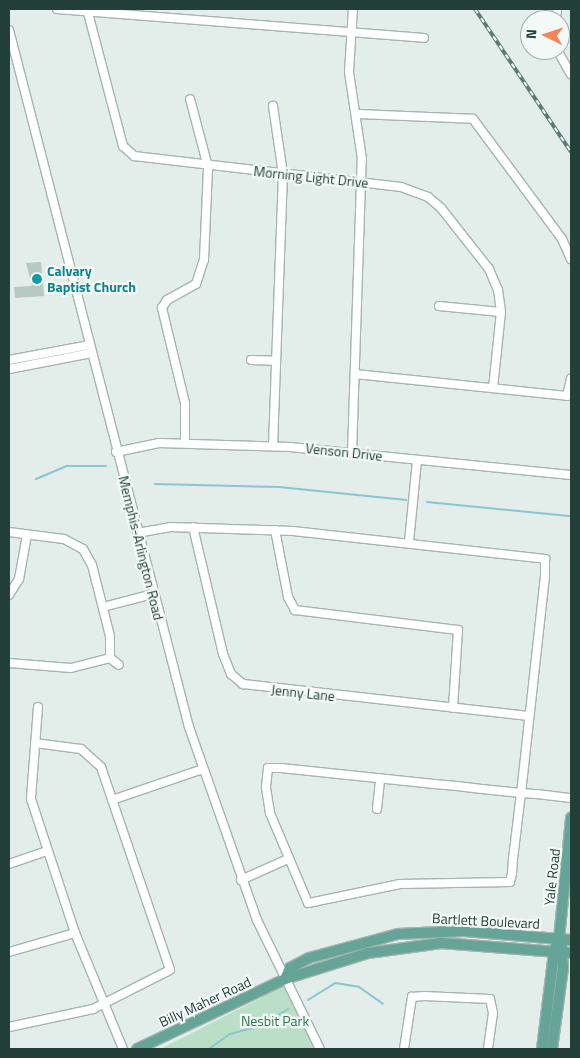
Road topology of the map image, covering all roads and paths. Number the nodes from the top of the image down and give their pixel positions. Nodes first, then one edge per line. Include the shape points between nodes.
1 (57, 9) edge
2 (353, 9) edge
3 (88, 10) edge
4 (9, 30) edge
5 (351, 32) junction
6 (424, 38) dead end
7 (563, 60) edge
8 (571, 74) edge
9 (190, 99) dead end
10 (273, 106) dead end
11 (356, 114) junction
12 (208, 167) junction
13 (283, 174) junction
14 (361, 182) junction
15 (571, 259) edge
16 (439, 306) dead end
17 (501, 312) junction
18 (88, 345) junction
19 (91, 353) junction
20 (9, 360) edge
21 (251, 360) dead end
22 (276, 361) junction
23 (9, 369) edge
24 (355, 374) junction
25 (571, 378) edge
26 (493, 388) junction
27 (185, 443) junction
28 (273, 446) junction
29 (116, 452) junction
30 (352, 453) junction
31 (417, 460) junction
32 (571, 475) edge
33 (194, 528) junction
34 (275, 530) junction
35 (9, 532) edge
36 (137, 533) junction
37 (27, 535) junction
38 (409, 542) junction
39 (153, 594) junction
40 (9, 595) edge
41 (103, 607) junction
42 (110, 658) junction
43 (9, 663) edge
44 (119, 665) dead end
45 (38, 707) dead end
46 (453, 708) junction
47 (529, 716) junction
48 (35, 743) junction
49 (203, 769) junction
50 (380, 778) junction
51 (521, 793) junction
52 (571, 798) edge
53 (112, 800) junction
54 (377, 809) dead end
55 (571, 818) edge
56 (48, 851) junction
57 (288, 860) junction
58 (9, 864) edge
59 (241, 880) junction
60 (414, 932) junction
61 (75, 933) junction
62 (560, 939) junction
63 (571, 940) edge
64 (416, 945) junction
65 (9, 952) edge
66 (563, 953) edge
67 (284, 980) junction
68 (105, 1004) junction
69 (9, 1027) edge
70 (123, 1049) edge
71 (137, 1049) edge
72 (320, 1049) edge
73 (404, 1049) edge
74 (488, 1049) edge
75 (542, 1049) edge
76 (552, 1049) edge

1 - 3 street
2 - 5 street
3 - 5 street
3 - 12 street, Morning Light Drive via 122,146 134,156
4 - 18 street, Memphis-Arlington Road
5 - 6 street
5 - 11 street via 349,72
7 - 8 street
9 - 12 street
10 - 13 street
11 - 14 street via 362,152
11 - 15 street via 473,119 557,232
12 - 13 street, Morning Light Drive
12 - 27 street via 201,274 190,290 160,302 185,403
13 - 14 street, Morning Light Drive
13 - 22 street
14 - 17 street, Morning Light Drive via 409,189 441,208 492,274
14 - 24 street
16 - 17 street
17 - 26 street, Morning Light Drive
18 - 19 street, Memphis-Arlington Road
18 - 20 street
19 - 23 street
19 - 29 street, Memphis-Arlington Road
21 - 22 street
22 - 28 street
24 - 26 street
24 - 30 street
25 - 26 street via 567,396
27 - 28 street, Venson Drive
27 - 29 street, Venson Drive via 150,444
28 - 30 street, Venson Drive
29 - 36 street, Memphis-Arlington Road
30 - 31 street, Venson Drive
31 - 32 street, Venson Drive
31 - 38 street
33 - 34 street
33 - 36 street via 165,527
33 - 46 street, Jenny Lane via 223,654 231,674 240,682 258,688
34 - 38 street
34 - 46 street via 280,566 295,610 458,630
35 - 37 street
36 - 39 street, Memphis-Arlington Road
37 - 40 street via 19,579
37 - 41 street via 64,539 80,547 92,565
38 - 47 street via 545,559
39 - 41 street
39 - 49 street, Memphis-Arlington Road
41 - 42 street via 112,644
42 - 43 street via 71,668
42 - 44 street
45 - 48 street
46 - 47 street, Jenny Lane
47 - 51 street
48 - 53 street via 71,746 90,755 101,767
48 - 56 street via 30,793
49 - 53 street
49 - 59 street, Memphis-Arlington Road
50 - 51 street
50 - 54 street
50 - 57 street via 268,768 268,808
51 - 52 street
51 - 57 street via 509,883 400,884 308,903
53 - 68 street via 173,971
55 - 62 main road, Yale Road
56 - 58 street
56 - 61 street
57 - 59 street
59 - 67 street, Memphis-Arlington Road
60 - 62 main road, Bartlett Boulevard via 464,931
60 - 64 main road
60 - 67 main road, Bartlett Boulevard via 367,940 309,958 290,968
61 - 65 street
61 - 68 street
62 - 63 main road, Bartlett Boulevard
62 - 66 main road, Yale Road
64 - 66 main road, Bartlett Boulevard via 464,943
64 - 67 main road, Bartlett Boulevard via 368,952
66 - 75 main road, Yale Road
66 - 76 main road, Yale Road
67 - 71 main road, Billy Maher Road
67 - 72 street, Memphis-Arlington Road
68 - 69 street via 48,1021
68 - 70 street
73 - 74 street via 412,997 482,996 492,1001

